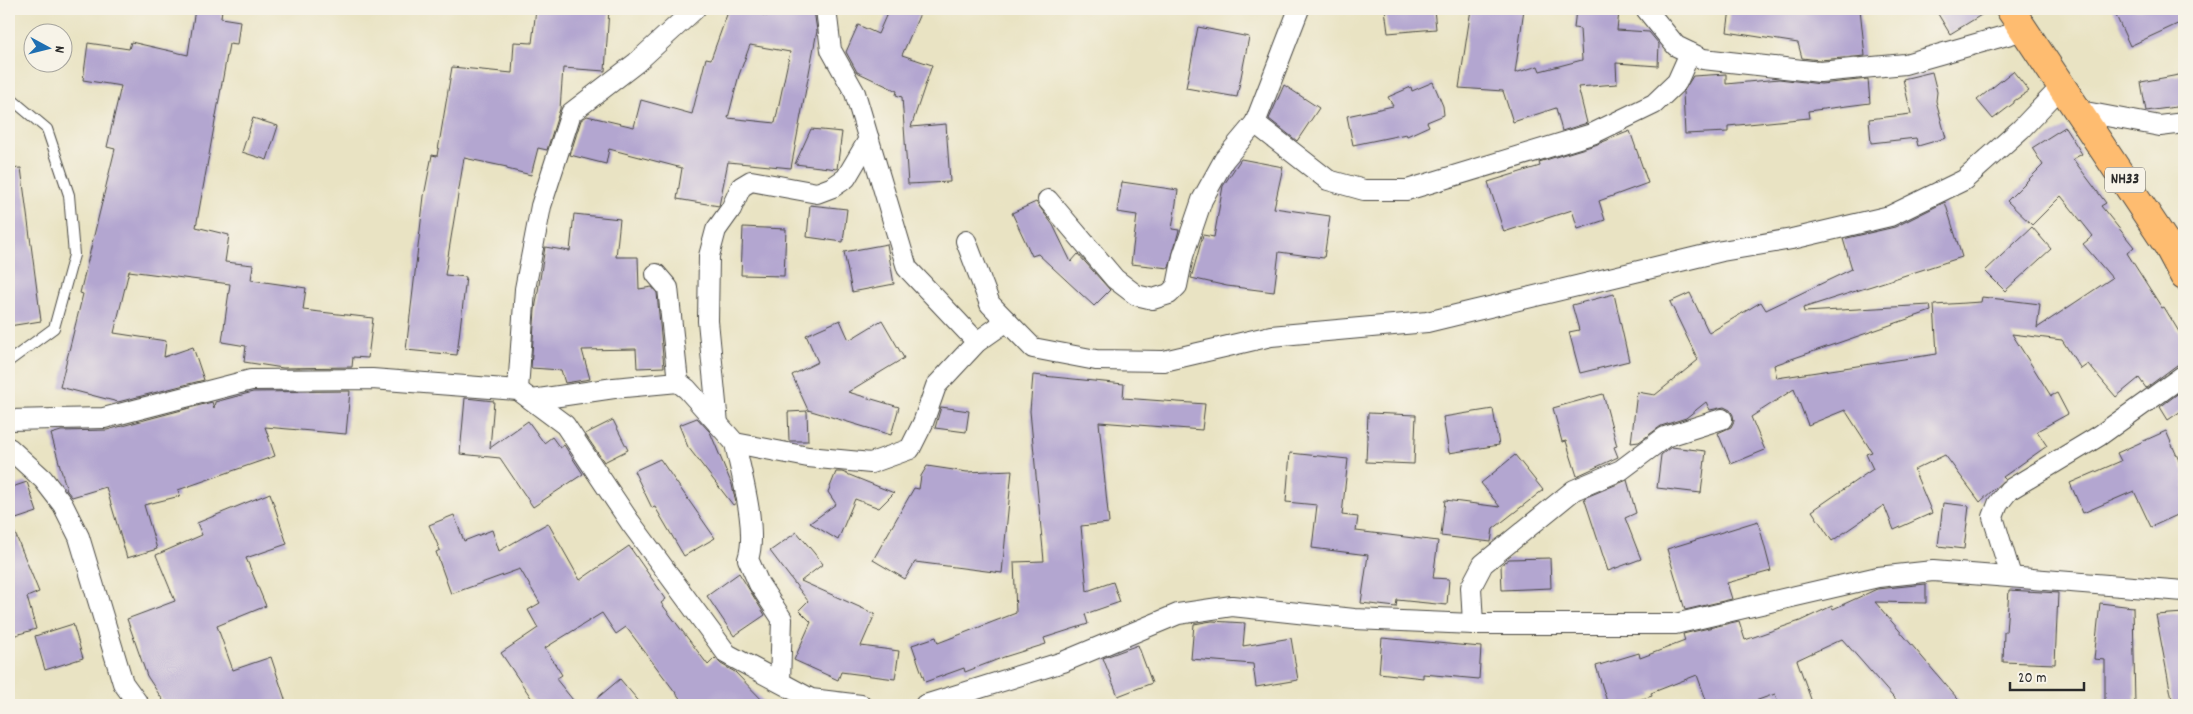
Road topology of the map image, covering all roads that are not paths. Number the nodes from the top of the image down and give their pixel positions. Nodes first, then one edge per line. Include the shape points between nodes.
1 (695, 9) edge
2 (826, 9) edge
3 (1299, 9) edge
4 (1646, 9) edge
5 (2017, 20) edge
6 (1690, 53) junction
7 (2063, 85) junction
8 (9, 97) edge
9 (2080, 111) junction
10 (2184, 123) edge
11 (1255, 124) junction
12 (869, 139) junction
13 (1048, 200) dead end
14 (966, 241) dead end
15 (656, 274) dead end
16 (2184, 276) edge
17 (1007, 321) junction
18 (977, 342) junction
19 (9, 361) edge
20 (2184, 375) edge
21 (678, 382) junction
22 (525, 395) junction
23 (1722, 419) dead end
24 (9, 420) edge
25 (718, 424) junction
26 (735, 443) junction
27 (9, 448) edge
28 (2011, 576) junction
29 (2184, 590) edge
30 (1473, 624) junction
31 (780, 682) junction
32 (812, 702) edge
33 (139, 705) edge
34 (860, 705) edge
35 (925, 705) edge

1 - 22 street via 636,63 571,113 540,206 525,289
2 - 12 street via 831,50 855,93
3 - 11 street
4 - 6 street via 1676,46
5 - 6 street via 1905,64 1820,72 1703,59
5 - 7 highway, NH33
6 - 11 street via 1677,82 1646,109 1592,134 1407,190 1364,190 1328,180
7 - 9 highway, NH33
7 - 17 street via 2021,129 1964,180 1890,216 1792,240 1722,251 1428,322 1272,336 1164,361 1096,360 1034,348
8 - 19 lane via 47,129 69,195 74,255 54,328
9 - 10 street via 2160,126
9 - 16 highway, NH33
11 - 13 street via 1224,160 1202,200 1177,286 1169,294 1153,299 1136,295 1115,279
12 - 18 street via 907,268
12 - 25 street via 846,178 817,193 751,181 741,187 732,209 716,230 709,256 708,321
14 - 17 street via 990,304
15 - 21 street via 668,288
17 - 18 street
18 - 26 street via 936,386 910,449 871,463 808,457
20 - 28 street via 2099,436 2009,490 1993,517
21 - 22 street
21 - 25 street
22 - 24 street via 372,378 251,380 104,418
22 - 31 street via 566,425 630,522 727,654
23 - 30 street via 1665,438 1622,470 1574,490 1483,564 1471,587
25 - 26 street
26 - 31 street via 750,525 752,547 748,559 782,619
27 - 33 street via 44,479 63,505 79,537 123,683
28 - 29 street
28 - 30 street via 1933,571 1878,577 1674,624
30 - 35 street via 1354,619 1232,606 1178,614 1063,662
31 - 32 street
32 - 34 street

